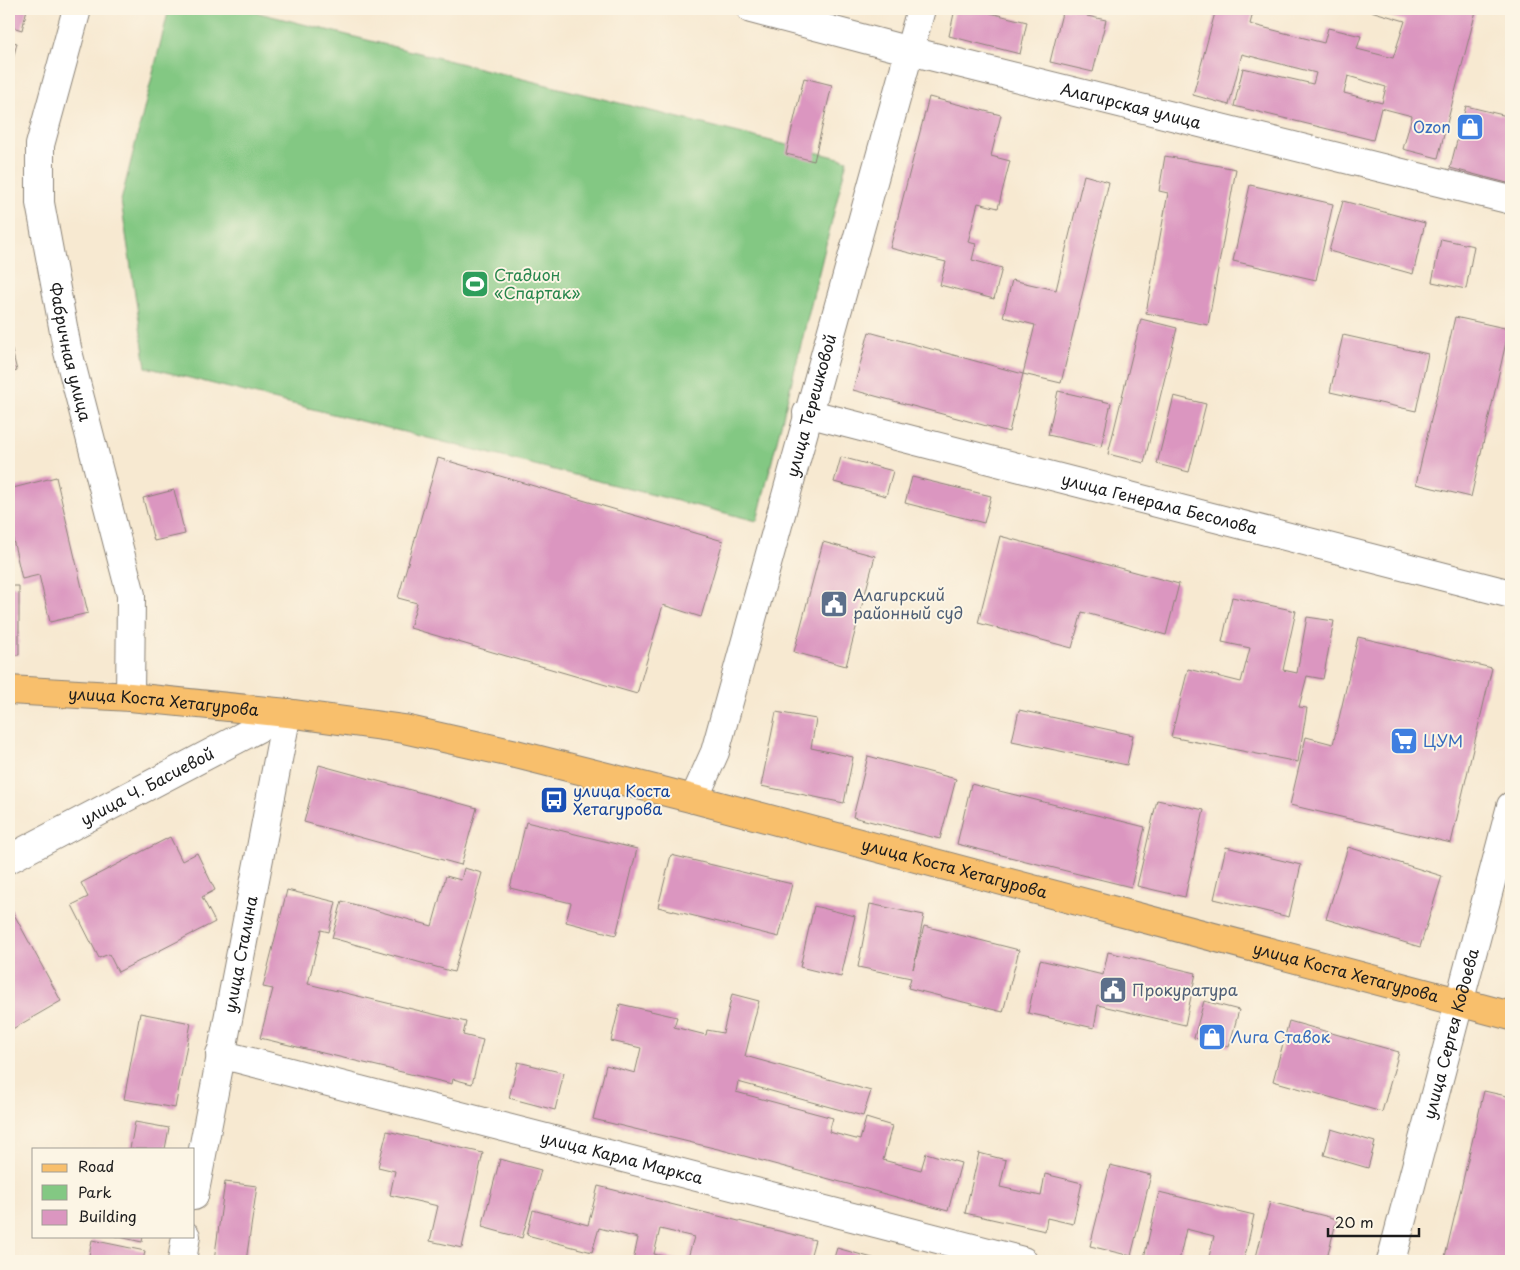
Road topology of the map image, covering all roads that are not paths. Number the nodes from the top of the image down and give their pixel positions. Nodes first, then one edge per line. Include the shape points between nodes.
1 (77, 9) edge
2 (751, 9) edge
3 (921, 9) edge
4 (910, 51) junction
5 (1511, 200) edge
6 (807, 413) junction
7 (1511, 594) edge
8 (9, 690) edge
9 (130, 697) junction
10 (287, 713) junction
11 (694, 798) junction
12 (1511, 806) edge
13 (9, 860) edge
14 (1458, 1002) junction
15 (1511, 1016) edge
16 (220, 1054) junction
17 (195, 1191) edge
18 (186, 1238) edge
19 (182, 1261) edge
20 (1023, 1261) edge
21 (1391, 1261) edge

1 - 9 street, Фабричная улица via 40,145 40,203 67,348 131,595
2 - 4 street, Алагирская улица
3 - 4 street, улица Терешковой
4 - 5 street, Алагирская улица
4 - 6 street, улица Терешковой
6 - 7 street, улица Генерала Бесолова
6 - 11 street, улица Терешковой via 715,752
8 - 9 main road, улица Коста Хетагурова
9 - 10 main road, улица Коста Хетагурова
10 - 11 main road, улица Коста Хетагурова via 404,729
10 - 13 street, улица Ч. Басиевой
10 - 16 street, улица Сталина
11 - 14 main road, улица Коста Хетагурова
12 - 14 street, улица Сергея Кодоева
14 - 15 main road, улица Коста Хетагурова
14 - 21 street, улица Сергея Кодоева
16 - 17 street, улица Сталина
16 - 20 street, улица Карла Маркса
18 - 19 street

